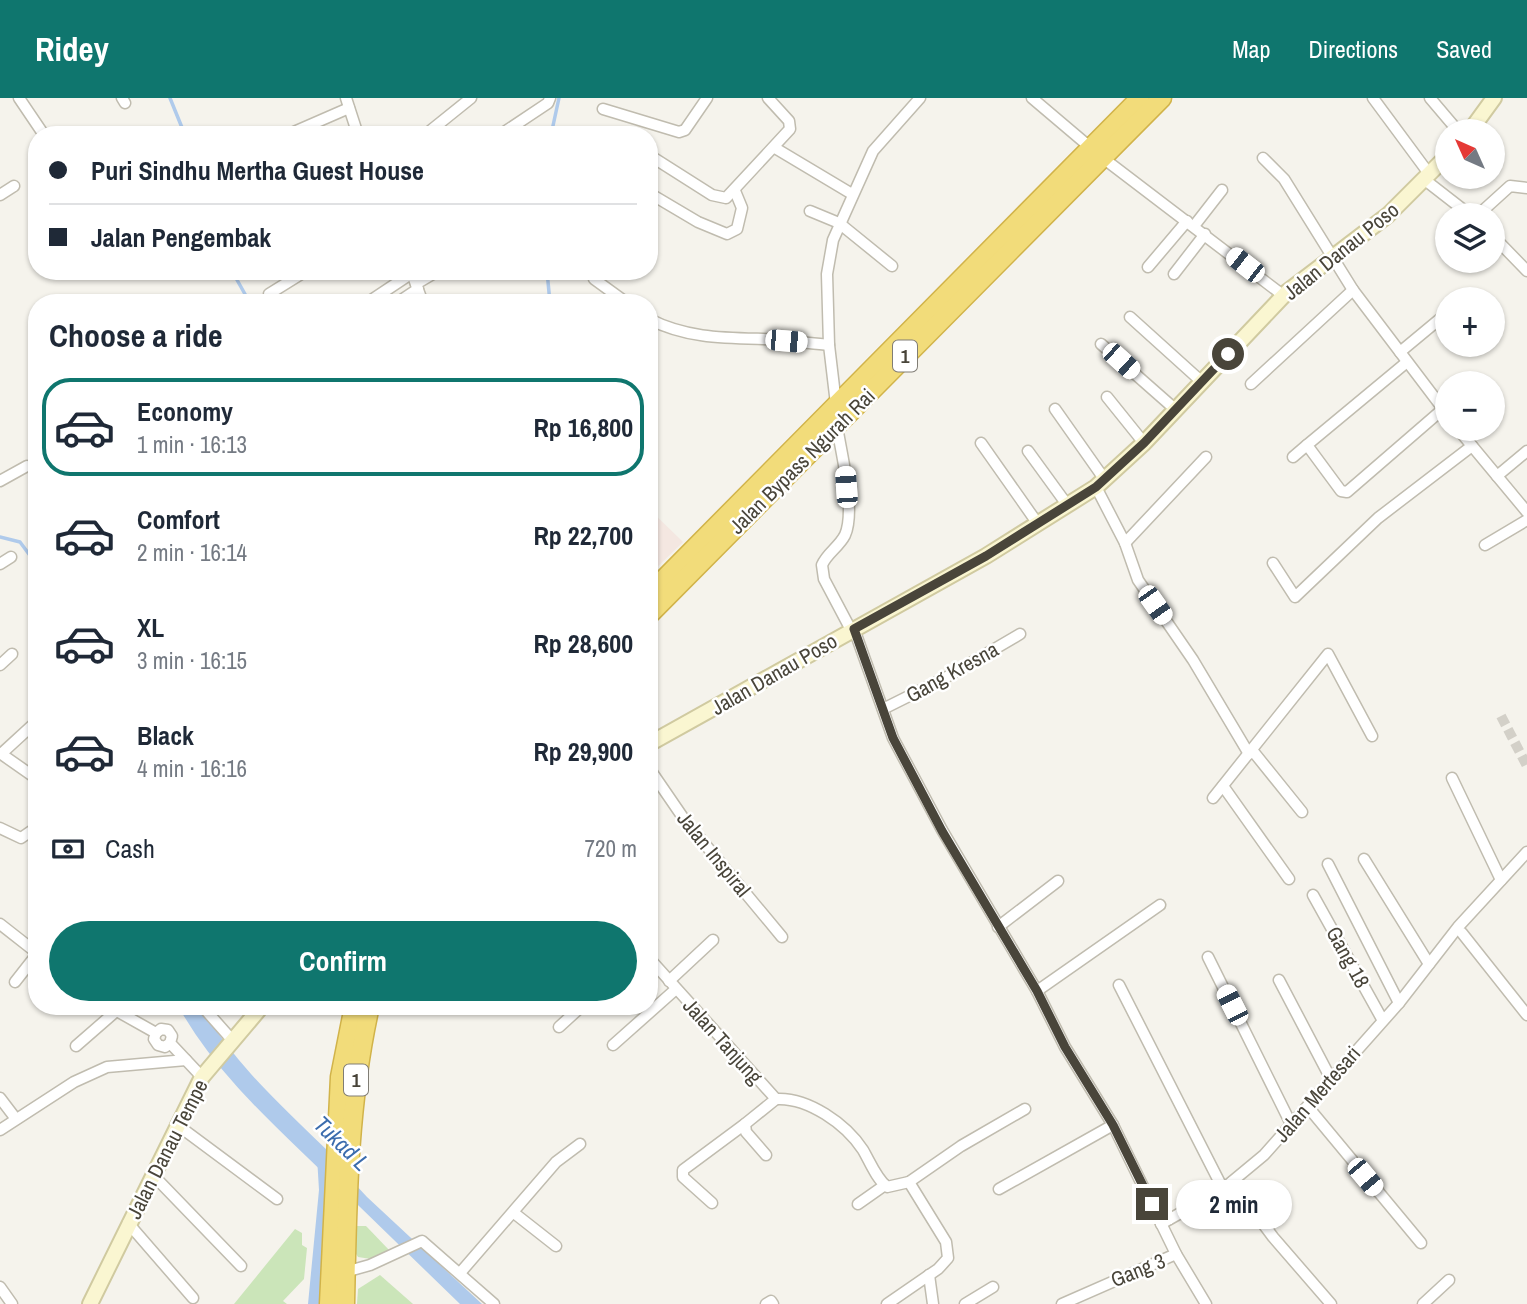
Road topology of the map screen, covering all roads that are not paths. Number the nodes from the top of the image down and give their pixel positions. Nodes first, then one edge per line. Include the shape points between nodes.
1 (19, 98) edge
2 (471, 98) edge
3 (550, 98) edge
4 (706, 98) edge
5 (768, 98) edge
6 (920, 98) edge
7 (1032, 98) edge
8 (1140, 98) edge
9 (1162, 98) edge
10 (1373, 98) edge
11 (1430, 98) edge
12 (1494, 98) edge
13 (347, 103) edge
14 (603, 108) dead end
15 (1448, 119) edge
16 (1478, 119) edge
17 (38, 126) edge
18 (304, 126) edge
19 (355, 126) edge
20 (436, 126) edge
21 (514, 126) edge
22 (775, 148) junction
23 (1097, 153) junction
24 (1264, 158) dead end
25 (658, 161) edge
26 (1435, 169) edge
27 (1427, 177) junction
28 (14, 186) dead end
29 (1527, 188) edge
30 (1222, 190) dead end
31 (736, 191) junction
32 (852, 194) junction
33 (0, 195) edge
34 (658, 198) edge
35 (1456, 203) edge
36 (1491, 203) edge
37 (810, 211) dead end
38 (839, 223) junction
39 (1191, 223) junction
40 (1205, 234) junction
41 (1505, 248) edge
42 (1331, 256) junction
43 (892, 266) dead end
44 (1148, 267) dead end
45 (1527, 271) edge
46 (1174, 274) dead end
47 (292, 280) edge
48 (412, 280) edge
49 (595, 280) edge
50 (1353, 290) junction
51 (269, 294) dead end
52 (387, 294) edge
53 (614, 294) edge
54 (1284, 296) junction
55 (1130, 317) dead end
56 (1435, 323) edge
57 (658, 324) edge
58 (1101, 344) dead end
59 (829, 345) junction
60 (1400, 352) junction
61 (1407, 362) junction
62 (1202, 382) junction
63 (1251, 384) dead end
64 (1107, 397) dead end
65 (1435, 399) edge
66 (836, 404) junction
67 (1055, 409) dead end
68 (1176, 410) junction
69 (1435, 420) edge
70 (836, 425) junction
71 (1468, 441) edge
72 (981, 443) dead end
73 (1144, 443) junction
74 (1307, 445) junction
75 (1472, 446) junction
76 (1028, 451) dead end
77 (1527, 452) edge
78 (1206, 457) dead end
79 (1293, 457) dead end
80 (27, 466) dead end
81 (1497, 476) junction
82 (0, 481) edge
83 (1101, 483) junction
84 (757, 494) junction
85 (1068, 506) junction
86 (1527, 512) edge
87 (1527, 520) edge
88 (1038, 524) junction
89 (1125, 543) junction
90 (1485, 545) dead end
91 (11, 557) dead end
92 (1273, 563) dead end
93 (0, 564) edge
94 (658, 586) edge
95 (658, 605) edge
96 (853, 629) junction
97 (1020, 634) dead end
98 (12, 654) dead end
99 (0, 665) edge
100 (883, 709) junction
101 (28, 728) edge
102 (1372, 736) dead end
103 (658, 739) edge
104 (1251, 752) junction
105 (1, 754) edge
106 (28, 773) edge
107 (1452, 778) dead end
108 (658, 781) edge
109 (1223, 786) junction
110 (1213, 798) dead end
111 (1303, 812) dead end
112 (0, 828) edge
113 (28, 833) edge
114 (1527, 852) edge
115 (1364, 859) dead end
116 (1328, 864) dead end
117 (1289, 880) dead end
118 (1501, 880) junction
119 (1058, 881) dead end
120 (1313, 895) dead end
121 (1160, 905) dead end
122 (1477, 906) junction
123 (0, 924) edge
124 (998, 927) junction
125 (1462, 933) junction
126 (782, 937) dead end
127 (1449, 938) junction
128 (713, 940) dead end
129 (28, 947) edge
130 (1208, 957) dead end
131 (1429, 964) junction
132 (28, 965) edge
133 (658, 968) edge
134 (1279, 980) dead end
135 (15, 982) dead end
136 (673, 985) junction
137 (1119, 985) dead end
138 (1037, 991) junction
139 (658, 1000) edge
140 (1399, 1003) junction
141 (106, 1015) edge
142 (123, 1015) edge
143 (209, 1015) edge
144 (254, 1015) edge
145 (352, 1015) edge
146 (368, 1015) edge
147 (572, 1015) edge
148 (643, 1015) edge
149 (1527, 1015) edge
150 (1382, 1019) junction
151 (559, 1027) dead end
152 (231, 1043) junction
153 (613, 1045) dead end
154 (76, 1046) dead end
155 (186, 1060) junction
156 (206, 1073) junction
157 (1332, 1081) junction
158 (0, 1098) edge
159 (776, 1099) junction
160 (1308, 1107) junction
161 (1025, 1109) dead end
162 (16, 1119) junction
163 (176, 1124) junction
164 (745, 1124) junction
165 (1291, 1124) junction
166 (1113, 1125) junction
167 (0, 1130) edge
168 (580, 1144) dead end
169 (343, 1153) junction
170 (766, 1155) dead end
171 (152, 1174) junction
172 (909, 1182) junction
173 (1232, 1182) junction
174 (884, 1185) junction
175 (999, 1189) dead end
176 (1223, 1189) junction
177 (277, 1199) dead end
178 (712, 1203) dead end
179 (858, 1204) dead end
180 (514, 1213) junction
181 (128, 1223) junction
182 (1161, 1224) junction
183 (340, 1233) junction
184 (1421, 1243) dead end
185 (556, 1246) dead end
186 (1176, 1254) junction
187 (241, 1266) dead end
188 (345, 1272) junction
189 (460, 1273) junction
190 (929, 1275) junction
191 (1449, 1280) dead end
192 (0, 1287) edge
193 (993, 1287) dead end
194 (193, 1298) dead end
195 (12, 1304) edge
196 (90, 1304) edge
197 (330, 1304) edge
198 (345, 1304) edge
199 (494, 1304) edge
200 (766, 1304) edge
201 (774, 1304) edge
202 (887, 1304) edge
203 (933, 1304) edge
204 (965, 1304) edge
205 (1062, 1304) edge
206 (1206, 1304) edge
207 (1331, 1304) edge
208 (1423, 1304) edge

1 - 17 street
2 - 20 street
3 - 21 street
4 - 14 street via 679,132
5 - 22 street via 790,126
6 - 32 street via 873,151
7 - 23 street
8 - 23 highway, Jalan Bypass Ngurah Rai / 1
9 - 23 highway, Jalan Bypass Ngurah Rai / 1
10 - 27 street
11 - 15 street
12 - 16 street
13 - 18 street
13 - 19 street
22 - 31 street
22 - 32 street
23 - 39 street
23 - 66 highway, Jalan Bypass Ngurah Rai / 1
23 - 70 highway, Jalan Bypass Ngurah Rai / 1
24 - 42 street via 1284,178
25 - 31 street via 719,198
26 - 27 street, Jalan Danau Poso
27 - 35 street
27 - 42 street, Jalan Danau Poso via 1388,215
28 - 33 street
29 - 36 street via 1510,186
30 - 39 street
31 - 34 street via 742,208 737,229 727,234
32 - 38 street
37 - 38 street
38 - 43 street
38 - 59 street via 827,274
39 - 40 street
39 - 44 street
40 - 46 street
40 - 54 street
41 - 45 street
42 - 50 street
42 - 54 street, Jalan Danau Poso
47 - 51 street
48 - 52 street
49 - 53 street
50 - 60 street
50 - 63 street
54 - 62 street, Jalan Danau Poso
55 - 62 street
56 - 60 street
57 - 59 street via 710,338
58 - 68 street
59 - 66 street
60 - 61 street
61 - 65 street
61 - 74 street
62 - 68 street, Jalan Danau Poso
64 - 73 street
66 - 84 highway, Jalan Bypass Ngurah Rai / 1
67 - 83 street
68 - 73 street, Jalan Danau Poso
69 - 74 street via 1345,492
70 - 84 highway, Jalan Bypass Ngurah Rai / 1
70 - 96 street via 845,473 847,527 839,545 825,559 822,572
71 - 75 street
72 - 88 street
73 - 83 street, Jalan Danau Poso
74 - 79 street
75 - 81 street
75 - 92 street via 1378,519 1295,597
76 - 85 street
77 - 81 street
78 - 89 street
80 - 82 street
81 - 86 street
83 - 85 street, Jalan Danau Poso
83 - 89 street
84 - 94 highway, Jalan Bypass Ngurah Rai / 1
84 - 95 highway, Jalan Bypass Ngurah Rai / 1
85 - 88 street, Jalan Danau Poso
87 - 90 street
88 - 96 street, Jalan Danau Poso
89 - 104 street via 1142,587
91 - 93 street
96 - 100 street
96 - 103 street, Jalan Danau Poso
97 - 100 street, Gang Kresna
98 - 99 street
100 - 124 street via 893,738
101 - 105 street
102 - 104 street via 1328,654
104 - 109 street
104 - 111 street
105 - 106 street
107 - 118 street
108 - 126 street, Jalan Inspiral
109 - 110 street
109 - 117 street
112 - 113 street via 21,838
114 - 118 street, Jalan Mertesari
115 - 131 street
116 - 140 street
118 - 122 street, Jalan Mertesari
119 - 124 street
120 - 150 street, Gang 18
121 - 138 street
122 - 125 street, Jalan Mertesari
122 - 127 street, Jalan Mertesari
123 - 129 street
124 - 138 street
125 - 127 street
125 - 149 street
127 - 131 street, Jalan Mertesari
128 - 136 street
130 - 165 street
131 - 140 street, Jalan Mertesari
132 - 135 street
133 - 136 street, Jalan Tanjung
134 - 157 street
136 - 139 street
136 - 159 street, Jalan Tanjung
137 - 176 street
138 - 166 street
140 - 150 street, Jalan Mertesari
141 - 154 street
142 - 155 street via 156,1033 158,1045 170,1043
143 - 152 street
144 - 152 street, Jalan Danau Tempe
145 - 169 highway, 1 via 340,1077
146 - 169 highway, 1
147 - 151 street
148 - 153 street
150 - 157 street, Jalan Mertesari
152 - 156 street, Jalan Danau Tempe
155 - 156 street
155 - 162 street via 107,1067
156 - 163 street, Jalan Danau Tempe
157 - 160 street, Jalan Mertesari
158 - 162 street
159 - 164 street
159 - 174 street, Jalan Tanjung via 796,1101 845,1128
160 - 165 street, Jalan Mertesari
160 - 184 street
161 - 172 street
162 - 167 street
163 - 171 street, Jalan Danau Tempe
163 - 177 street
164 - 170 street via 746,1132
164 - 178 street via 682,1170 683,1177
165 - 173 street, Jalan Mertesari
166 - 175 street
166 - 182 street
168 - 180 street via 556,1162
169 - 183 highway, 1
171 - 181 street, Jalan Danau Tempe
171 - 187 street
172 - 174 street
172 - 190 street via 949,1252 944,1264
173 - 176 street, Jalan Mertesari
173 - 207 street
174 - 179 street
176 - 182 street, Jalan Mertesari
180 - 185 street
180 - 189 street
181 - 194 street
181 - 196 street, Jalan Danau Tempe
182 - 186 street
183 - 188 highway, 1
183 - 197 highway, 1
186 - 205 street, Gang 3
186 - 206 street
188 - 189 street via 417,1241
188 - 198 highway, 1
189 - 199 street
190 - 202 street
190 - 203 street
191 - 208 street
192 - 195 street
193 - 204 street
200 - 201 street

